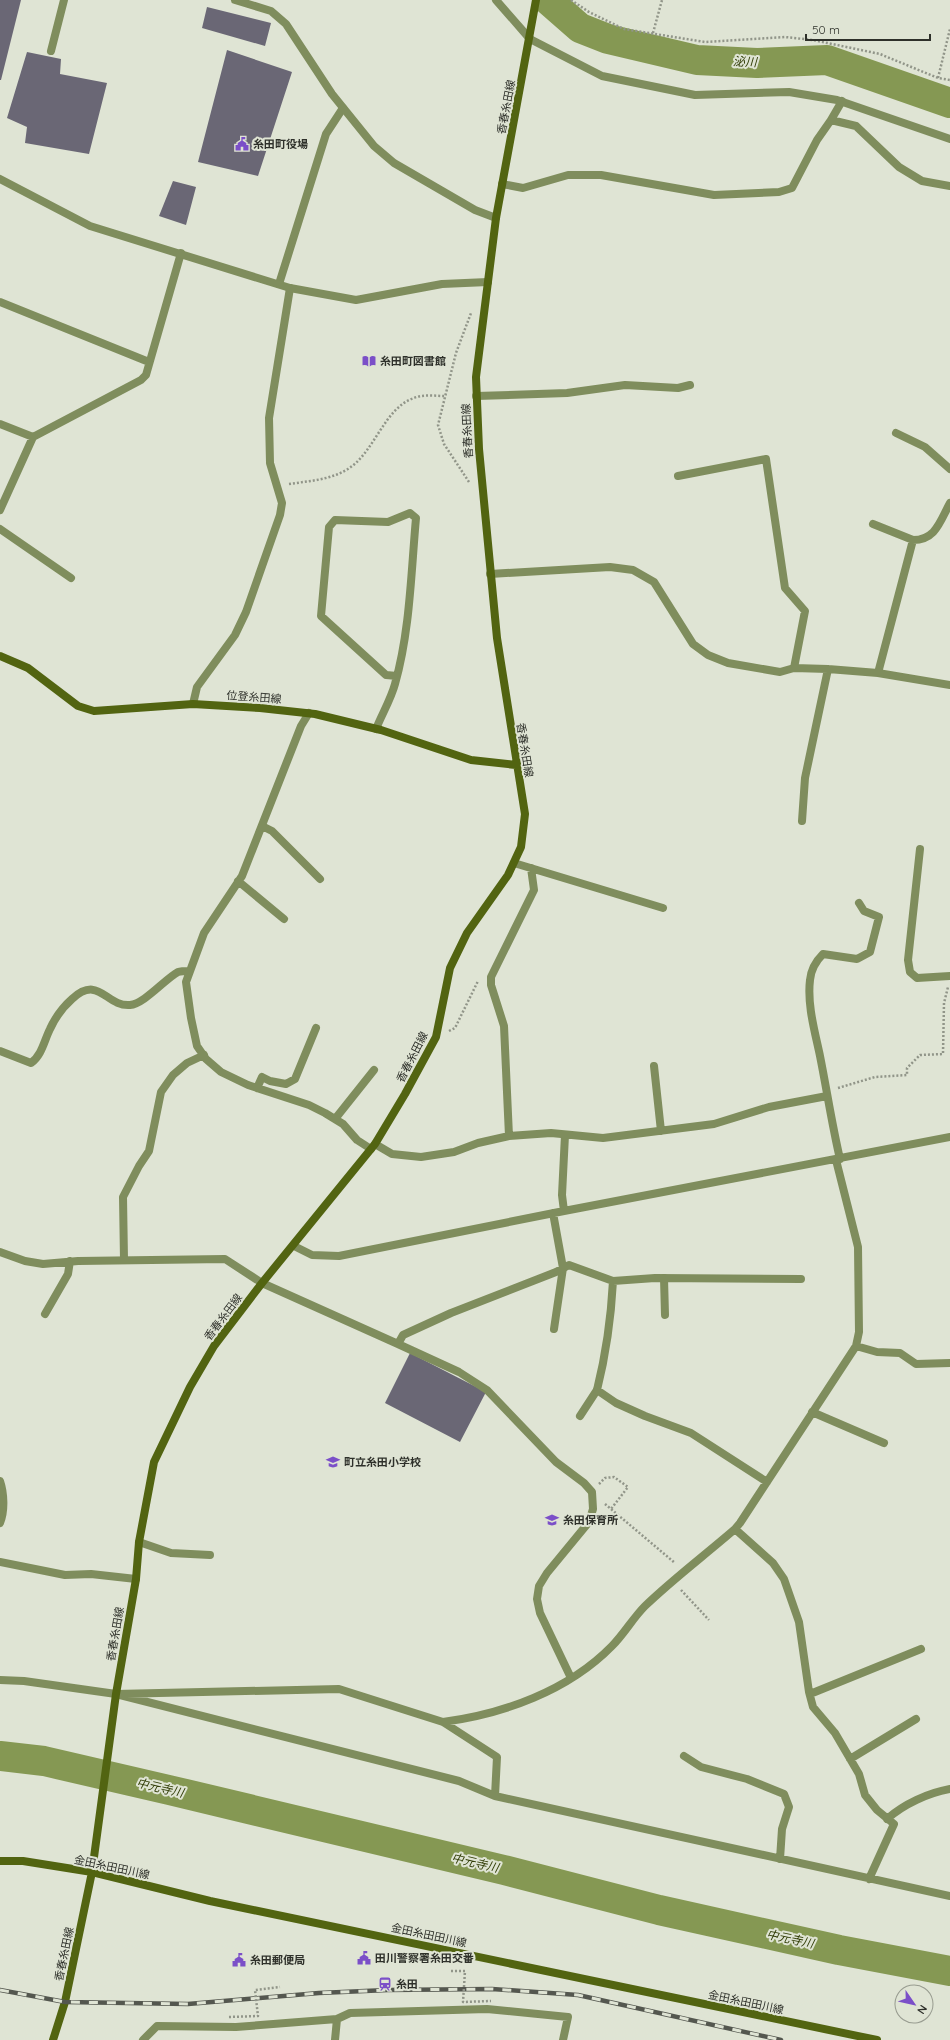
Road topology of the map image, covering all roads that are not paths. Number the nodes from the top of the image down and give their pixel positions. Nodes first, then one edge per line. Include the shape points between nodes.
1 (64, 0) edge
2 (235, 0) edge
3 (496, 0) edge
4 (536, 0) edge
5 (530, 39) junction
6 (51, 51) dead end
7 (842, 101) junction
8 (343, 108) junction
9 (831, 120) junction
10 (950, 139) edge
11 (0, 179) edge
12 (502, 184) junction
13 (950, 186) edge
14 (496, 218) junction
15 (181, 253) junction
16 (488, 282) junction
17 (279, 284) junction
18 (290, 288) junction
19 (0, 302) edge
20 (149, 362) junction
21 (690, 385) dead end
22 (476, 396) junction
23 (0, 424) edge
24 (896, 433) dead end
25 (33, 437) junction
26 (950, 469) edge
27 (678, 476) dead end
28 (950, 503) edge
29 (0, 510) edge
30 (873, 524) dead end
31 (0, 529) edge
32 (913, 540) junction
33 (490, 574) junction
34 (71, 578) dead end
35 (0, 656) edge
36 (794, 668) junction
37 (828, 669) junction
38 (878, 673) junction
39 (397, 676) junction
40 (950, 685) edge
41 (193, 704) junction
42 (309, 713) junction
43 (376, 729) junction
44 (516, 765) junction
45 (802, 821) dead end
46 (262, 826) junction
47 (920, 849) dead end
48 (514, 863) junction
49 (531, 868) junction
50 (320, 879) dead end
51 (238, 881) junction
52 (859, 903) dead end
53 (663, 908) dead end
54 (284, 919) dead end
55 (190, 971) junction
56 (950, 976) edge
57 (316, 1028) dead end
58 (0, 1051) edge
59 (204, 1055) junction
60 (654, 1066) dead end
61 (374, 1070) dead end
62 (257, 1088) junction
63 (827, 1096) junction
64 (335, 1119) junction
65 (661, 1131) junction
66 (565, 1135) junction
67 (509, 1136) junction
68 (950, 1137) edge
69 (373, 1147) junction
70 (838, 1159) junction
71 (564, 1211) junction
72 (553, 1213) junction
73 (294, 1246) junction
74 (0, 1252) edge
75 (124, 1260) junction
76 (70, 1261) junction
77 (563, 1268) junction
78 (664, 1278) junction
79 (801, 1279) dead end
80 (613, 1281) junction
81 (262, 1283) junction
82 (45, 1314) dead end
83 (665, 1316) dead end
84 (554, 1329) dead end
85 (398, 1344) junction
86 (856, 1346) junction
87 (950, 1363) edge
88 (597, 1390) junction
89 (812, 1412) junction
90 (580, 1416) dead end
91 (884, 1443) dead end
92 (0, 1481) edge
93 (767, 1482) junction
94 (0, 1523) edge
95 (735, 1529) junction
96 (139, 1542) junction
97 (210, 1555) dead end
98 (0, 1562) edge
99 (136, 1579) junction
100 (921, 1649) dead end
101 (571, 1678) junction
102 (0, 1680) edge
103 (116, 1694) junction
104 (810, 1694) junction
105 (916, 1719) dead end
106 (443, 1722) junction
107 (684, 1756) dead end
108 (850, 1759) junction
109 (950, 1789) edge
110 (495, 1796) junction
111 (888, 1819) junction
112 (780, 1859) junction
113 (0, 1861) edge
114 (92, 1872) junction
115 (869, 1879) junction
116 (950, 1896) edge
117 (338, 2019) junction
118 (52, 2040) edge
119 (142, 2040) edge
120 (335, 2040) edge
121 (563, 2040) edge
122 (876, 2040) edge

1 - 6 street
2 - 8 street via 271,11 286,24
3 - 5 street
4 - 5 main road, 香春糸田線
5 - 7 street via 602,76 696,95 789,92
5 - 12 main road, 香春糸田線
7 - 9 street
7 - 10 street
8 - 14 street via 374,146 394,163 475,210
8 - 17 street via 326,134
9 - 12 street via 816,140 792,188 779,192 714,195 601,175 568,175 524,188
9 - 13 street via 856,126 899,167 922,181
11 - 15 street via 90,226
12 - 14 main road, 香春糸田線
14 - 16 main road, 香春糸田線
15 - 17 street
15 - 20 street
16 - 18 street via 442,284 356,300
16 - 22 main road, 香春糸田線
17 - 18 street
18 - 41 street via 269,418 270,463 282,503 280,515 246,612 235,635 197,687
19 - 20 street
20 - 25 street via 146,375 141,380
21 - 22 street via 678,388 625,385 567,393
22 - 33 main road, 香春糸田線
23 - 25 street
24 - 26 street via 925,447
25 - 29 street
27 - 36 street via 766,459 785,588 806,611
28 - 32 street via 935,532 924,540
30 - 32 street
31 - 34 street
32 - 38 street
33 - 36 street via 610,567 633,570 654,582 693,644 708,656 728,663 780,672
33 - 44 main road, 香春糸田線
35 - 41 main road, 位登糸田線 via 28,668 78,706 94,711
36 - 37 street
37 - 38 street
37 - 45 street via 805,778
38 - 40 street
39 - 39 street via 404,643 416,518 410,513 388,522 335,520 329,527 322,616 386,675
39 - 43 street
41 - 42 main road, 位登糸田線
42 - 43 main road, 位登糸田線
42 - 46 street via 301,726
43 - 44 main road, 位登糸田線 via 471,760
44 - 48 main road, 香春糸田線 via 525,814 521,847
46 - 50 street via 272,831
46 - 51 street
47 - 56 street via 908,960 910,972 917,978
48 - 49 street
48 - 69 main road, 香春糸田線 via 467,933 450,968 436,1037
49 - 53 street
49 - 67 street via 534,890 491,977 491,985 504,1026
51 - 54 street
51 - 55 street via 204,933
52 - 63 street via 864,911 879,916 870,952 856,959 823,954 814,962 810,979 809,995
55 - 58 street via 179,971 139,1002 131,1005 117,1003 100,991 88,990 78,995 63,1009 51,1027 38,1058 31,1063
55 - 59 street via 186,982 191,1018 197,1046
57 - 62 street via 295,1079 286,1084 262,1077
59 - 62 street via 221,1072
59 - 75 street via 187,1063 173,1075 161,1092 149,1151 123,1197
60 - 65 street
61 - 64 street
62 - 64 street via 309,1105
63 - 65 street via 769,1107 714,1124
63 - 70 street
64 - 69 street via 357,1140
65 - 66 street via 603,1138
66 - 67 street via 551,1133
66 - 71 street via 562,1195
67 - 69 street via 454,1152 422,1157 392,1154
68 - 70 street
69 - 73 main road, 香春糸田線
70 - 71 street
70 - 86 street via 858,1247 859,1332
71 - 72 street
72 - 73 street via 339,1256 312,1255
72 - 77 street
73 - 81 main road, 香春糸田線
74 - 76 street via 43,1264
75 - 76 street
75 - 81 street via 225,1259
76 - 82 street via 68,1274
77 - 80 street via 569,1265
77 - 84 street
77 - 85 street via 403,1335
78 - 79 street
78 - 80 street
78 - 83 street
80 - 88 street via 606,1348
81 - 85 street
81 - 96 main road, 香春糸田線 via 214,1346 190,1387 154,1462
85 - 101 street via 459,1372 487,1390 556,1462 584,1483 593,1496 589,1522 547,1573 539,1586 537,1599 540,1613
86 - 87 street via 877,1352 900,1353 916,1364
86 - 89 street
88 - 90 street
88 - 93 street via 616,1403 691,1433
89 - 91 street
89 - 93 street
92 - 94 street via 3,1490
93 - 95 street
95 - 101 street via 672,1581 644,1608 612,1646
95 - 104 street via 773,1564 784,1578 799,1622
96 - 97 street via 171,1553
96 - 99 main road, 香春糸田線
98 - 99 street via 65,1574
99 - 103 main road, 香春糸田線
100 - 104 street
101 - 106 street via 529,1700 496,1712
102 - 103 street
103 - 106 street via 339,1689
103 - 110 street via 459,1781
103 - 114 main road, 香春糸田線
104 - 108 street via 813,1707 835,1733
105 - 108 street
106 - 110 street via 496,1757
107 - 112 street via 701,1767 748,1779 784,1794 789,1807 782,1829
108 - 111 street via 859,1774 866,1795 877,1810
109 - 111 street via 937,1791 898,1810
110 - 112 street
111 - 115 street via 894,1824
112 - 115 street
113 - 114 main road, 金田糸田田川線 via 23,1861
114 - 118 main road, 香春糸田線 via 65,2002
114 - 122 main road, 金田糸田田川線 via 218,1902
115 - 116 street
117 - 119 street via 236,2028 157,2026
117 - 120 street
117 - 121 street via 350,2013 499,2010 568,2017

